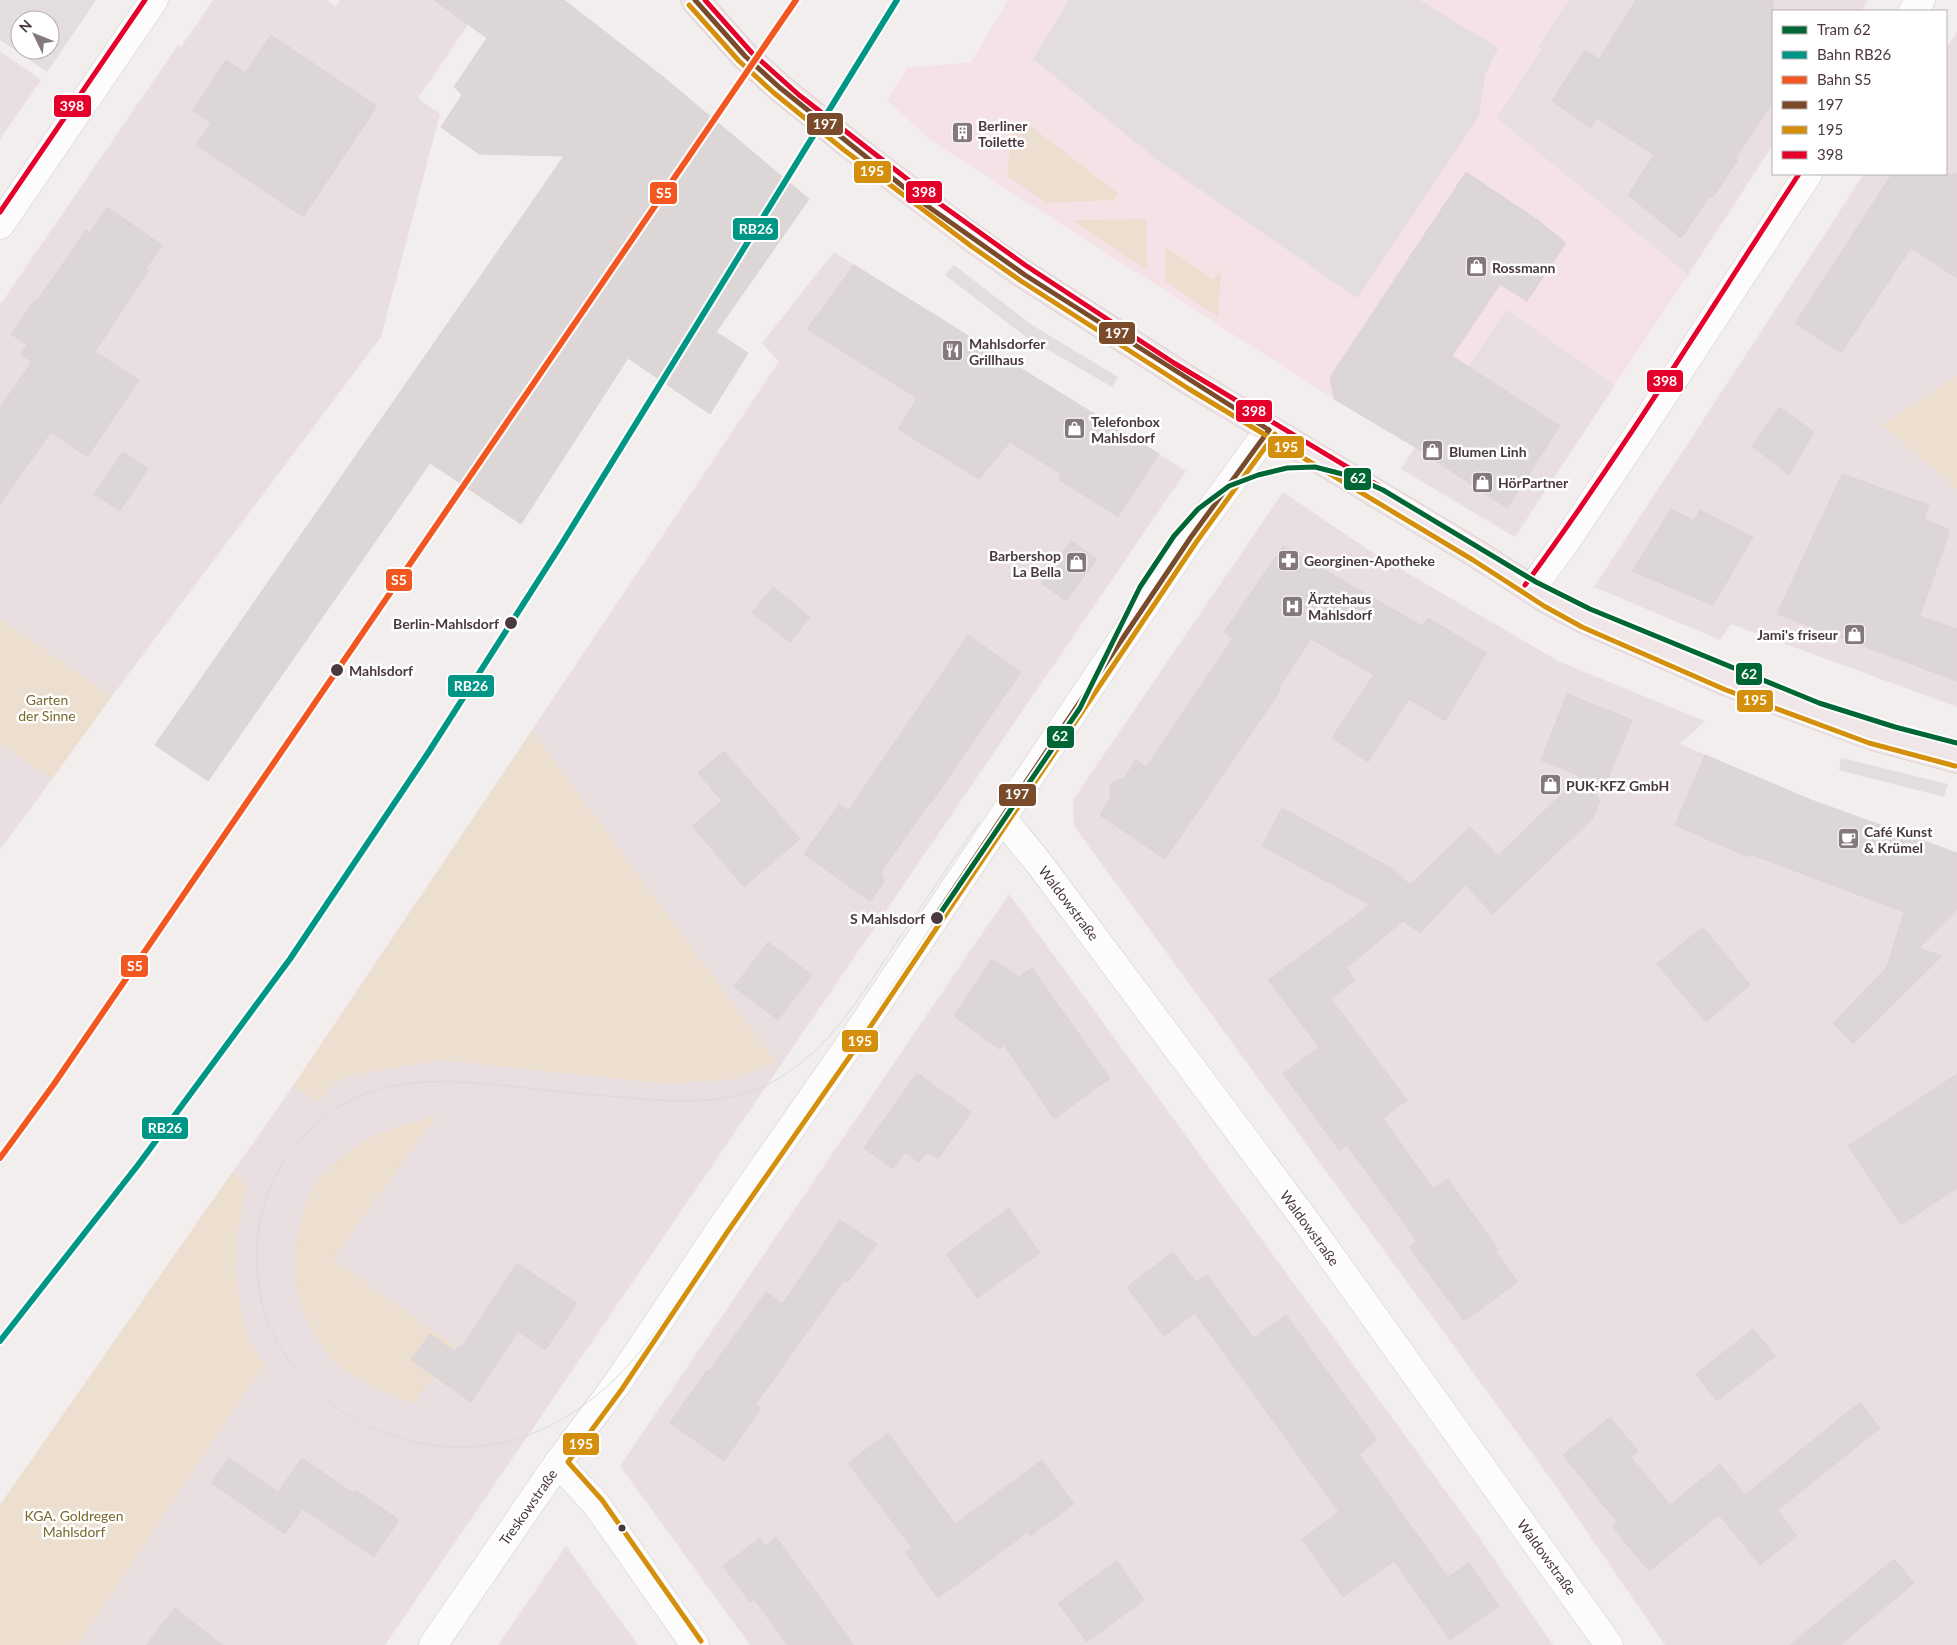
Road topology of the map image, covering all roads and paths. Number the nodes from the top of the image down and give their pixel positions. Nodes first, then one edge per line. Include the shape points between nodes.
1 (154, 0) edge
2 (695, 0) edge
3 (1807, 175) edge
4 (0, 225) edge
5 (1269, 430) junction
6 (1531, 589) junction
7 (1957, 759) edge
8 (1002, 818) junction
9 (558, 1463) junction
10 (433, 1645) edge
11 (695, 1645) edge
12 (1609, 1645) edge

1 - 4 street
2 - 5 main road via 745,56 779,87 926,205 1025,275
3 - 6 street via 1638,434
5 - 6 main road
5 - 8 street, Treskowstraße via 1191,537
6 - 7 main road via 1585,620 1729,683 1872,736
8 - 9 street, Treskowstraße via 624,1373
8 - 12 street, Waldowstraße via 1303,1217
9 - 10 street, Treskowstraße
9 - 11 street via 596,1504

